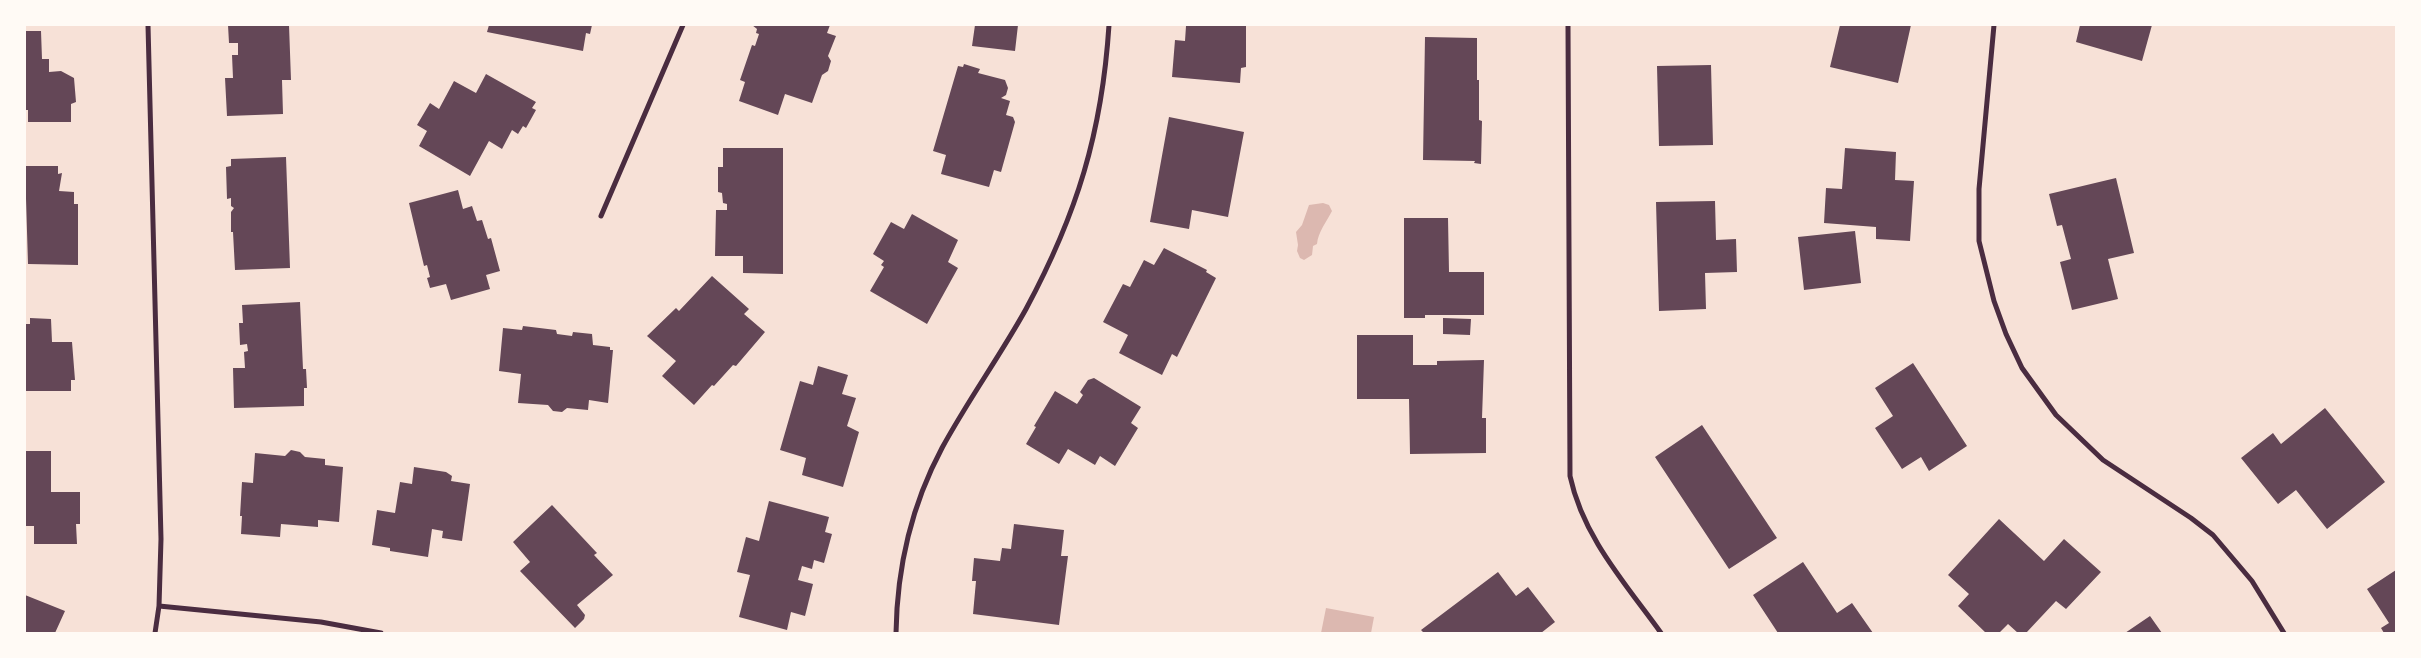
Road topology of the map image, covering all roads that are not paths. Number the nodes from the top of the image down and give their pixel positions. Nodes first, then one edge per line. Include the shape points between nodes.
1 (148, 25) edge
2 (683, 25) edge
3 (1109, 25) edge
4 (1568, 25) edge
5 (1994, 25) edge
6 (601, 216) dead end
7 (159, 606) junction
8 (155, 633) edge
9 (381, 633) edge
10 (896, 633) edge
11 (1661, 633) edge
12 (2284, 633) edge

1 - 7 street via 161,539
2 - 6 street
3 - 10 street via 1098,117 1071,216 1025,310 942,449 926,483 911,521 901,560
4 - 11 street via 1570,476 1577,504 1592,538
5 - 12 street via 1979,197 1979,241 1994,301 2014,351 2040,395 2079,438 2104,460 2192,518 2224,547 2252,582
7 - 8 street
7 - 9 street via 321,622

